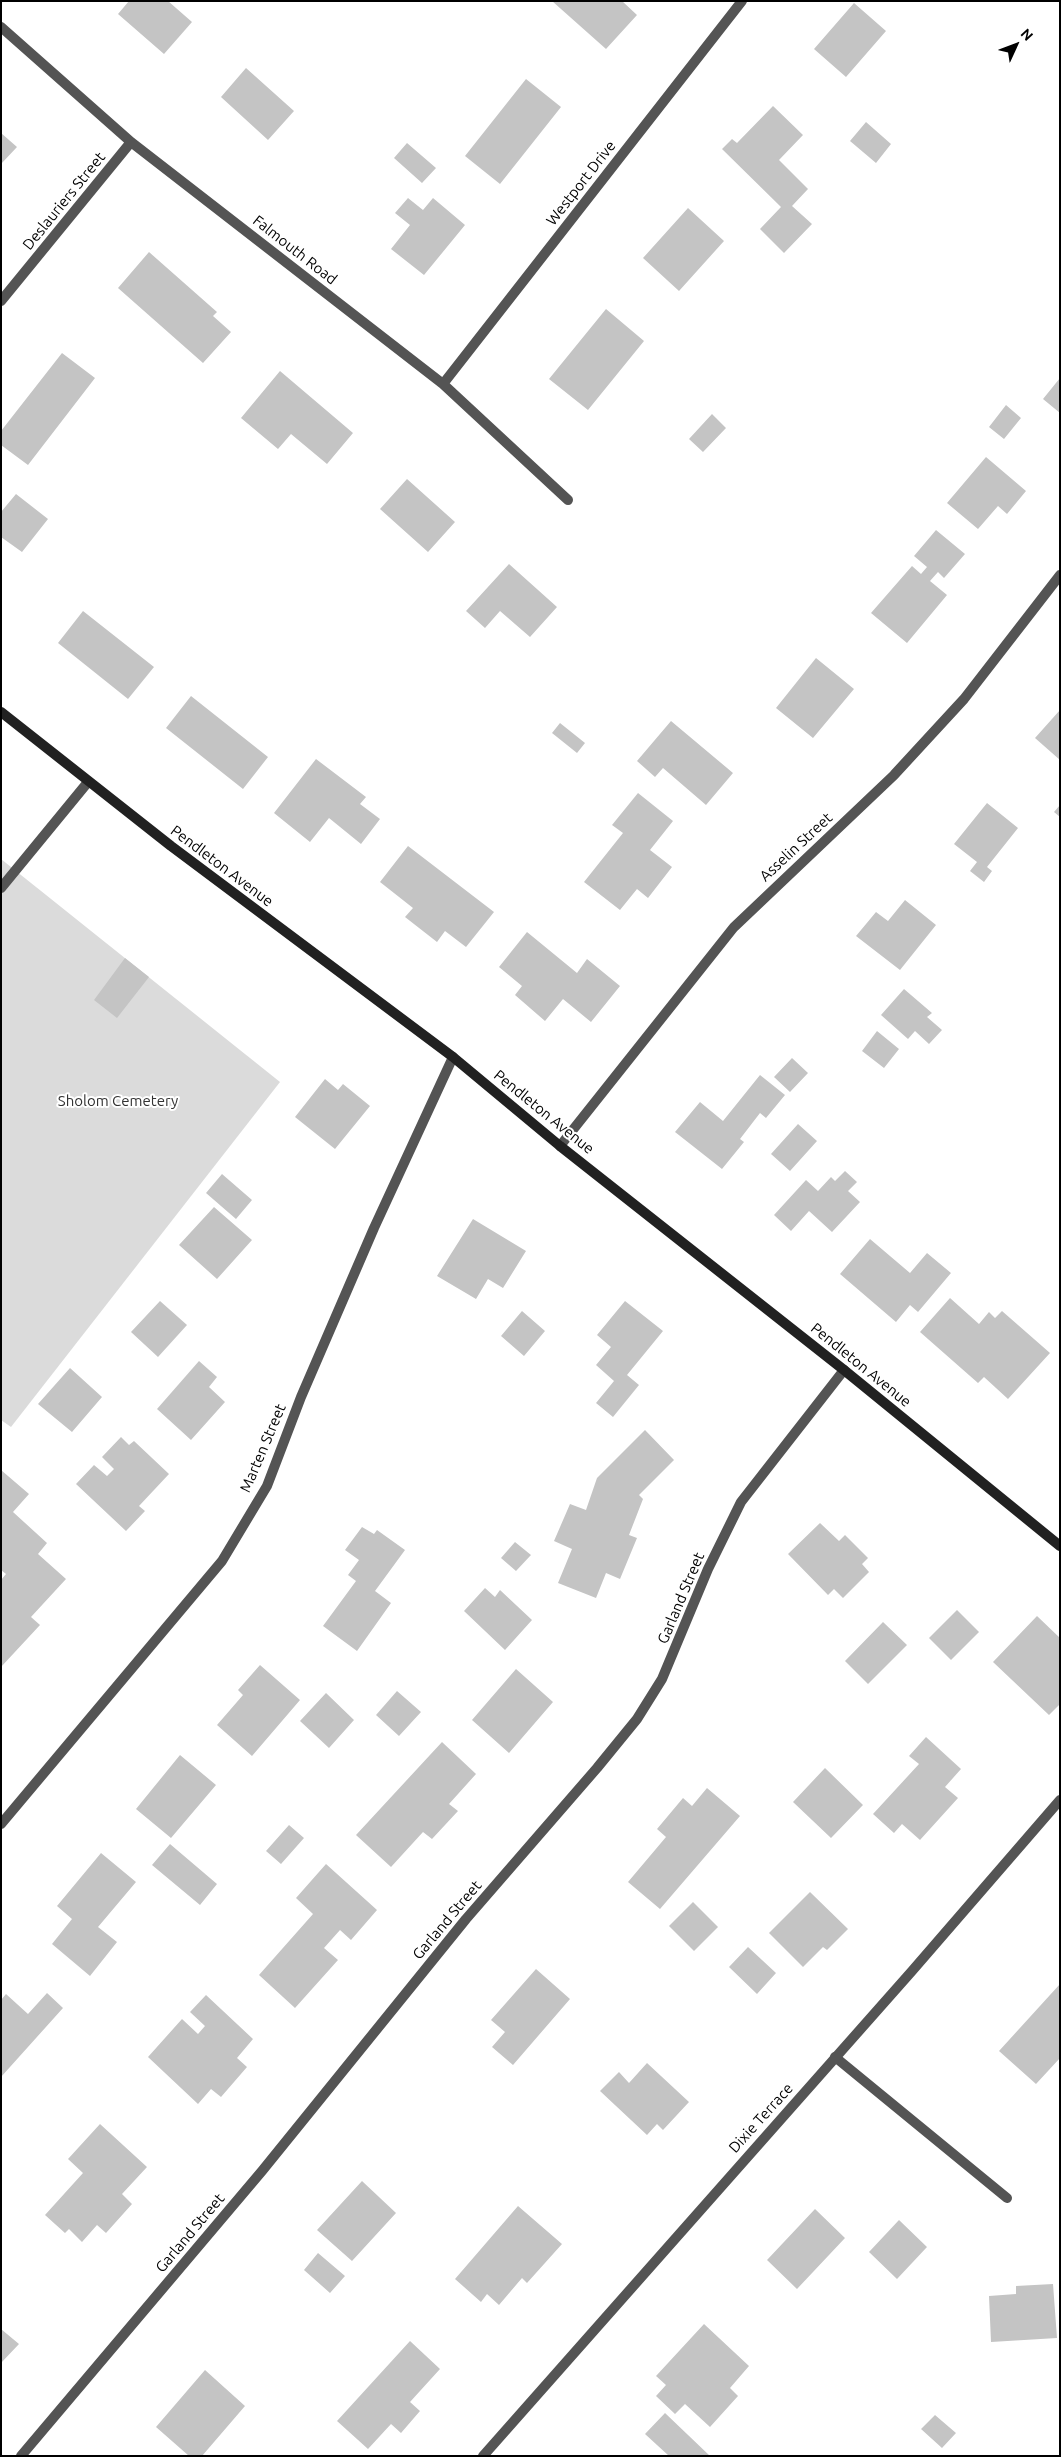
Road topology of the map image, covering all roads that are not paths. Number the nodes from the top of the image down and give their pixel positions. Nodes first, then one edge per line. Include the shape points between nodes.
1 (742, 1) edge
2 (1, 27) edge
3 (131, 142) junction
4 (1, 301) edge
5 (443, 384) junction
6 (568, 500) dead end
7 (1060, 575) edge
8 (1, 712) edge
9 (88, 782) junction
10 (1, 888) edge
11 (453, 1057) junction
12 (560, 1146) junction
13 (844, 1370) junction
14 (1060, 1546) edge
15 (1060, 1800) edge
16 (1, 1824) edge
17 (835, 2057) junction
18 (1007, 2198) dead end
19 (21, 2456) edge
20 (483, 2456) edge

1 - 5 street, Westport Drive
2 - 3 street, Falmouth Road
3 - 4 street, Deslauriers Street
3 - 5 street, Falmouth Road
5 - 6 street, Falmouth Road
7 - 12 street, Asselin Street via 964,699 894,775 734,926
8 - 9 street, Pendleton Avenue
9 - 10 street
9 - 11 street, Pendleton Avenue
11 - 12 street, Pendleton Avenue
11 - 16 street, Marten Street via 335,1317 267,1486 222,1561
12 - 13 street, Pendleton Avenue
13 - 14 street, Pendleton Avenue
13 - 19 street, Garland Street via 741,1502 708,1569 662,1679 637,1719 466,1919 262,2171
15 - 17 street, Dixie Terrace
17 - 18 street
17 - 20 street, Dixie Terrace

